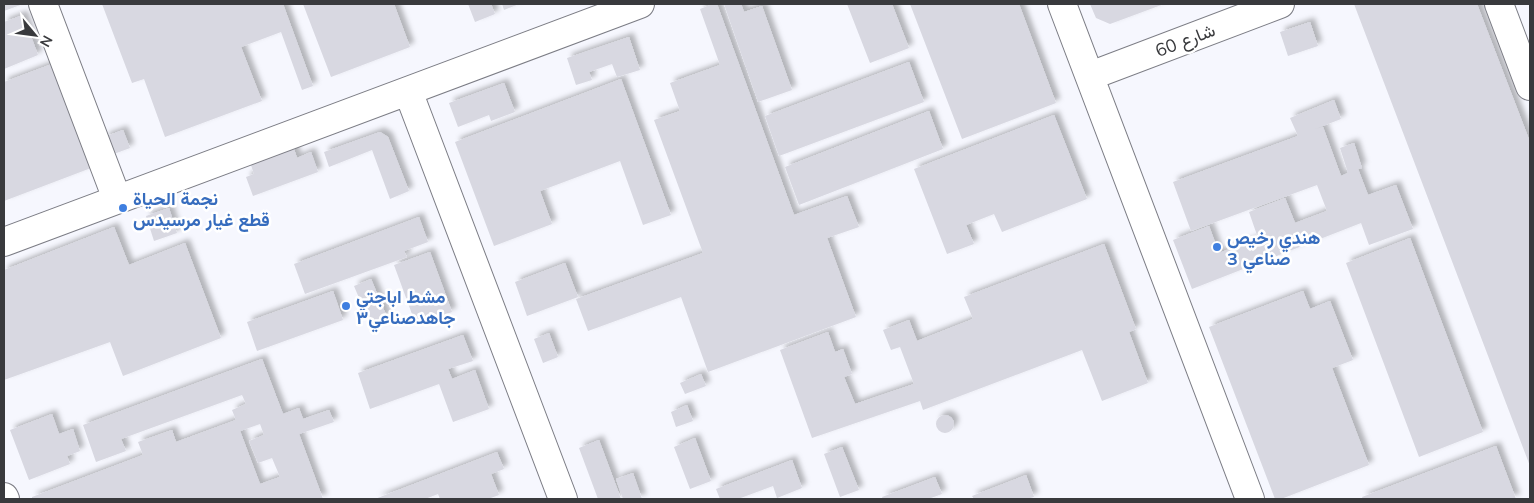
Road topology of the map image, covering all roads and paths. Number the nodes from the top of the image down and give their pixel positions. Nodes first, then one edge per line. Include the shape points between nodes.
1 (43, 4) edge
2 (640, 4) edge
3 (1062, 4) edge
4 (1280, 4) edge
5 (1499, 4) edge
6 (1090, 76) junction
7 (1530, 86) edge
8 (408, 91) junction
9 (118, 199) junction
10 (4, 242) edge
11 (563, 499) edge
12 (1250, 499) edge

1 - 9 lane
2 - 8 lane
3 - 6 lane
4 - 6 lane, شارع 60
5 - 7 lane
6 - 12 lane
8 - 9 lane
8 - 11 lane
9 - 10 lane

